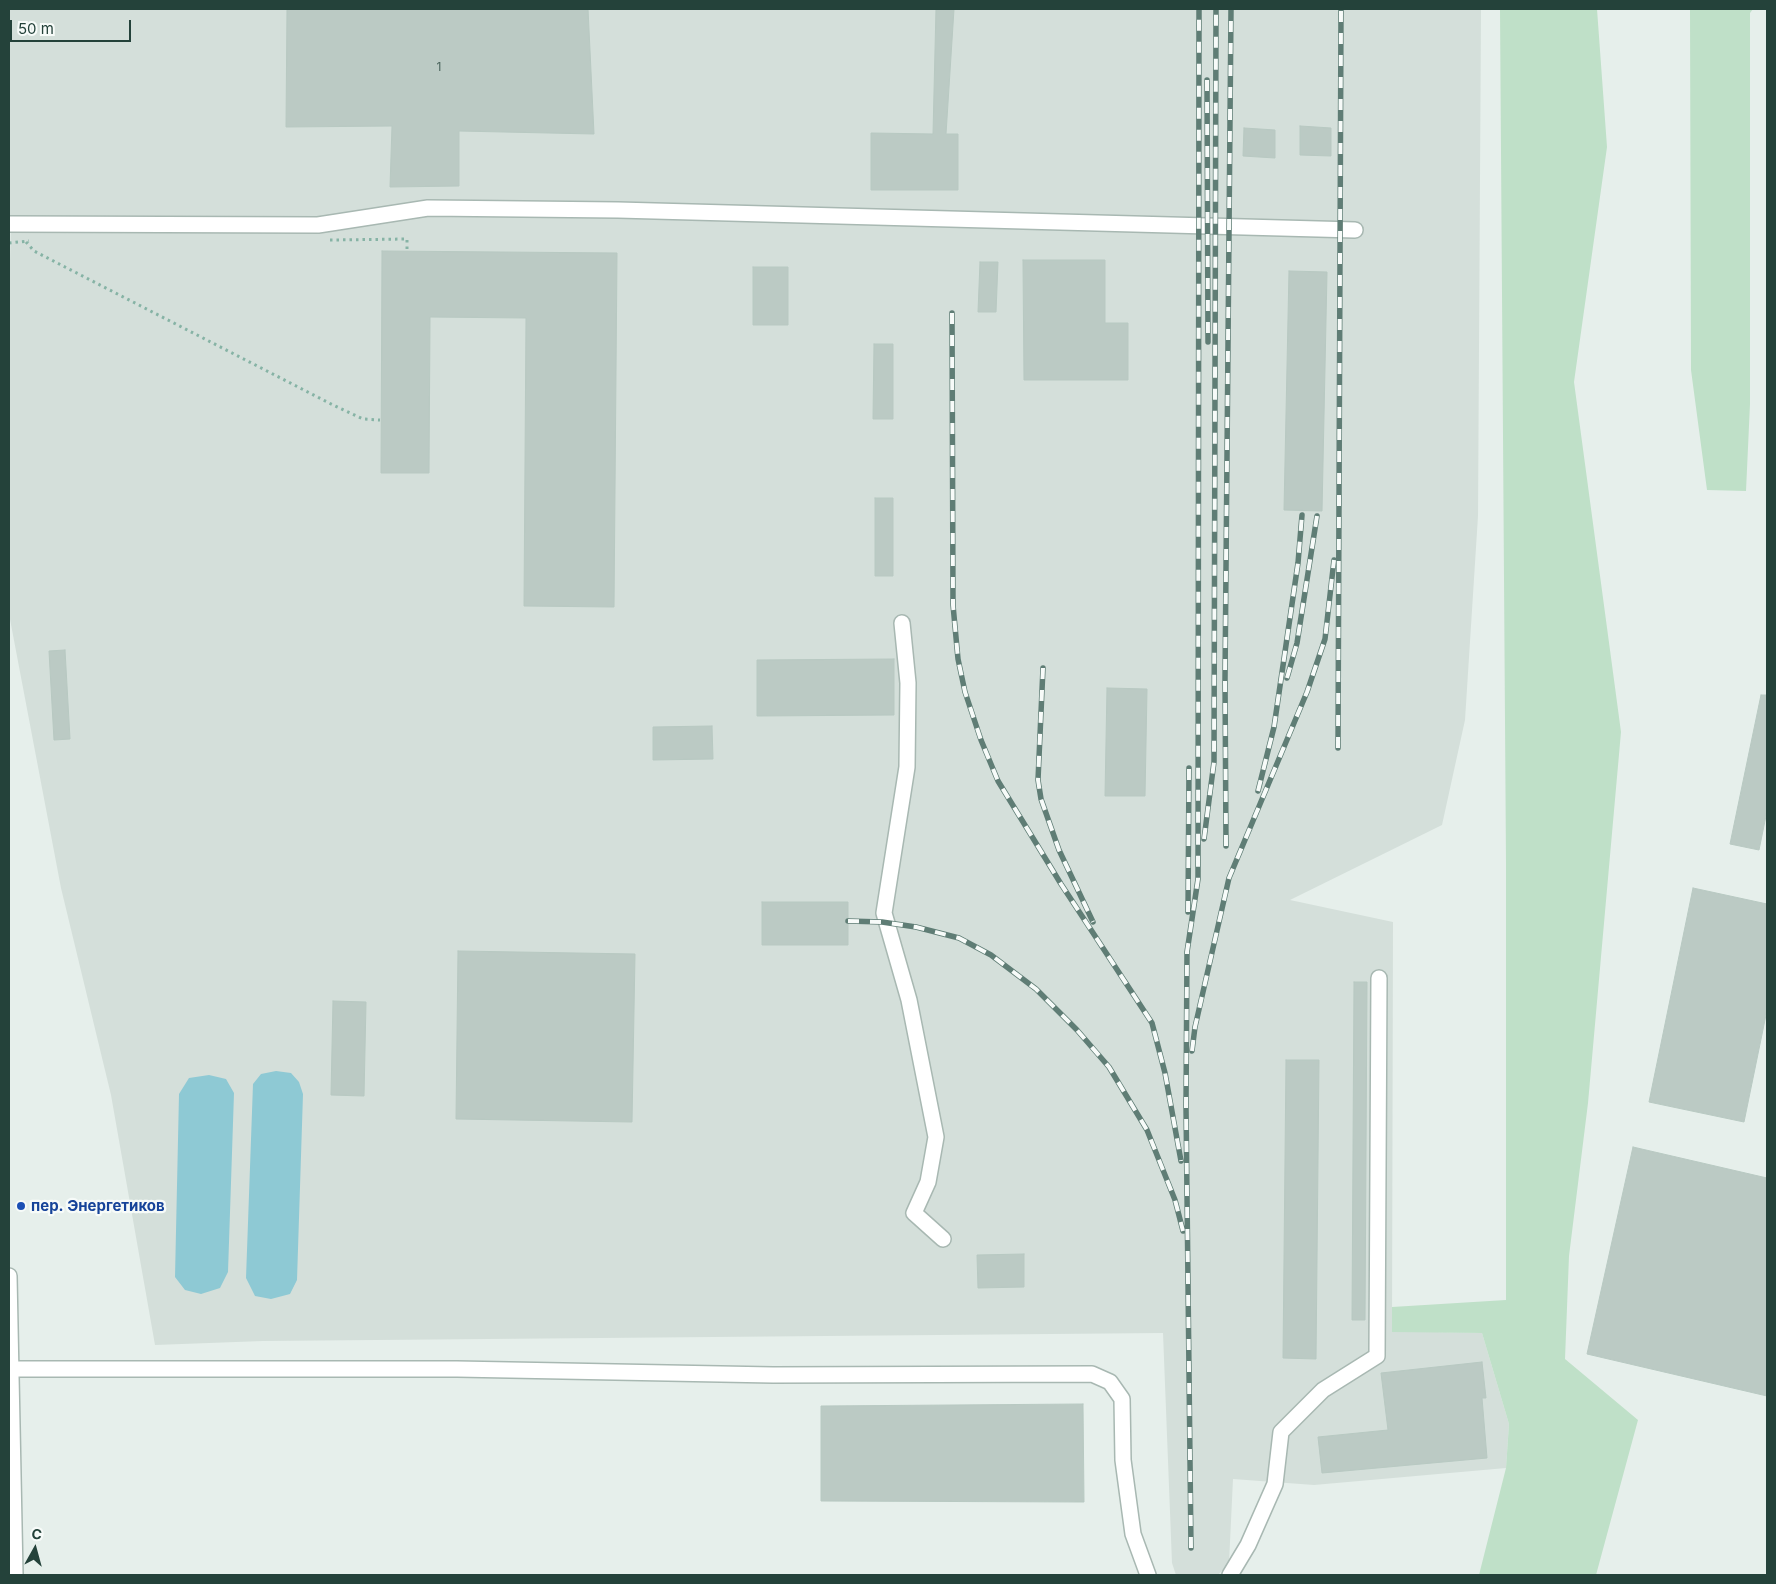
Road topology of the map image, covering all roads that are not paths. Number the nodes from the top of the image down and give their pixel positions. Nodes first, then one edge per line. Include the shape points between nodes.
1 (9, 224) edge
2 (1355, 230) dead end
3 (902, 623) dead end
4 (1379, 978) dead end
5 (943, 1239) dead end
6 (9, 1276) edge
7 (11, 1370) junction
8 (15, 1575) edge
9 (1148, 1575) edge
10 (1230, 1575) edge

1 - 2 street via 318,225 428,208 618,210
3 - 5 street via 908,683 907,767 884,912 909,1000 936,1137 928,1182 914,1214
4 - 10 street via 1377,1356 1323,1390 1281,1432 1275,1484 1248,1545
6 - 7 street
7 - 8 street
7 - 9 street via 457,1369 773,1375 1092,1374 1110,1382 1122,1399 1123,1460 1133,1534

